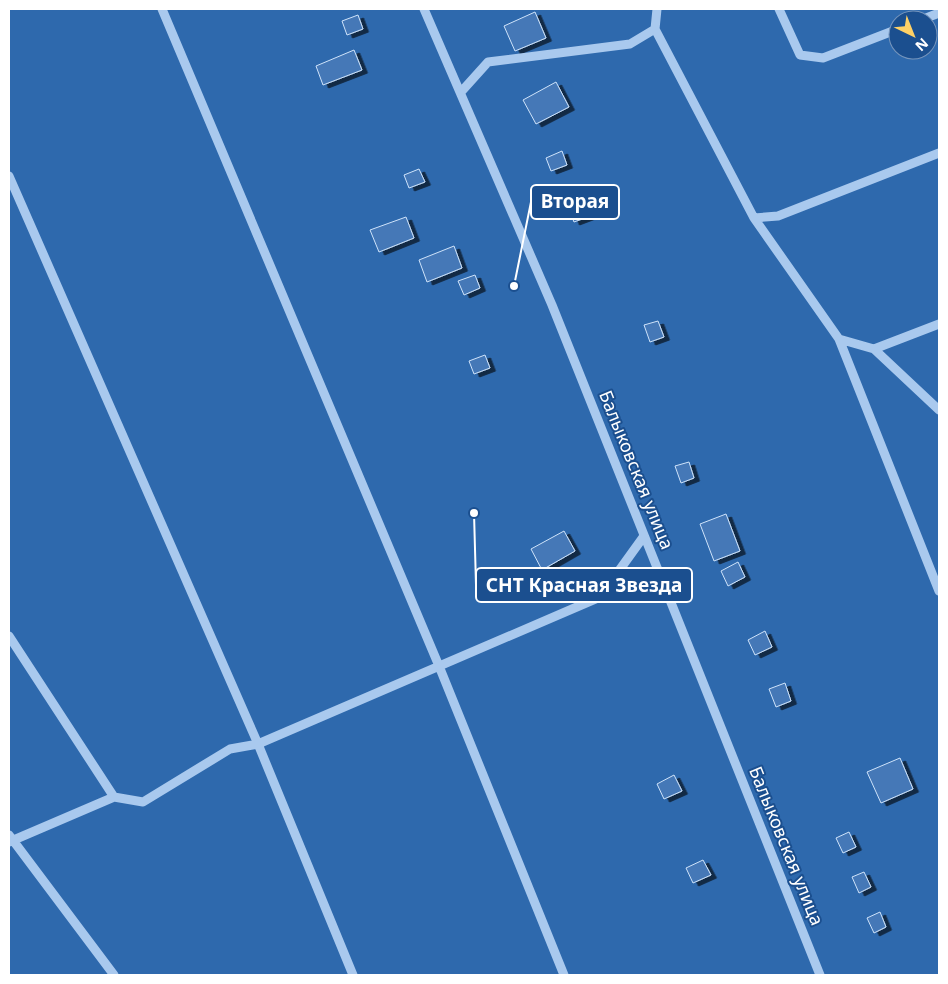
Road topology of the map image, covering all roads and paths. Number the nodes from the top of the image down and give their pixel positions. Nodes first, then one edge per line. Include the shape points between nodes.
1 (162, 9) edge
2 (424, 9) edge
3 (657, 9) edge
4 (779, 9) edge
5 (655, 29) junction
6 (888, 33) edge
7 (460, 92) junction
8 (939, 154) edge
9 (9, 176) edge
10 (754, 218) junction
11 (939, 324) edge
12 (840, 340) junction
13 (874, 349) junction
14 (939, 410) edge
15 (644, 536) junction
16 (939, 591) edge
17 (9, 636) edge
18 (439, 666) junction
19 (258, 744) junction
20 (114, 796) junction
21 (10, 839) edge
22 (114, 975) edge
23 (353, 975) edge
24 (564, 975) edge
25 (820, 975) edge

1 - 18 street
2 - 7 street, Балыковская улица
3 - 5 street
4 - 6 street via 800,55 823,58
5 - 7 street via 630,44 488,62
5 - 10 street
7 - 15 street, Балыковская улица via 552,305
8 - 10 street via 778,216
9 - 19 street
10 - 12 street
11 - 13 street
12 - 13 street
12 - 16 street
13 - 14 street
15 - 18 street via 600,597
15 - 25 street, Балыковская улица
17 - 20 street
18 - 19 street
18 - 24 street
19 - 20 street via 230,749 143,802
19 - 23 street
20 - 21 street
21 - 22 street

